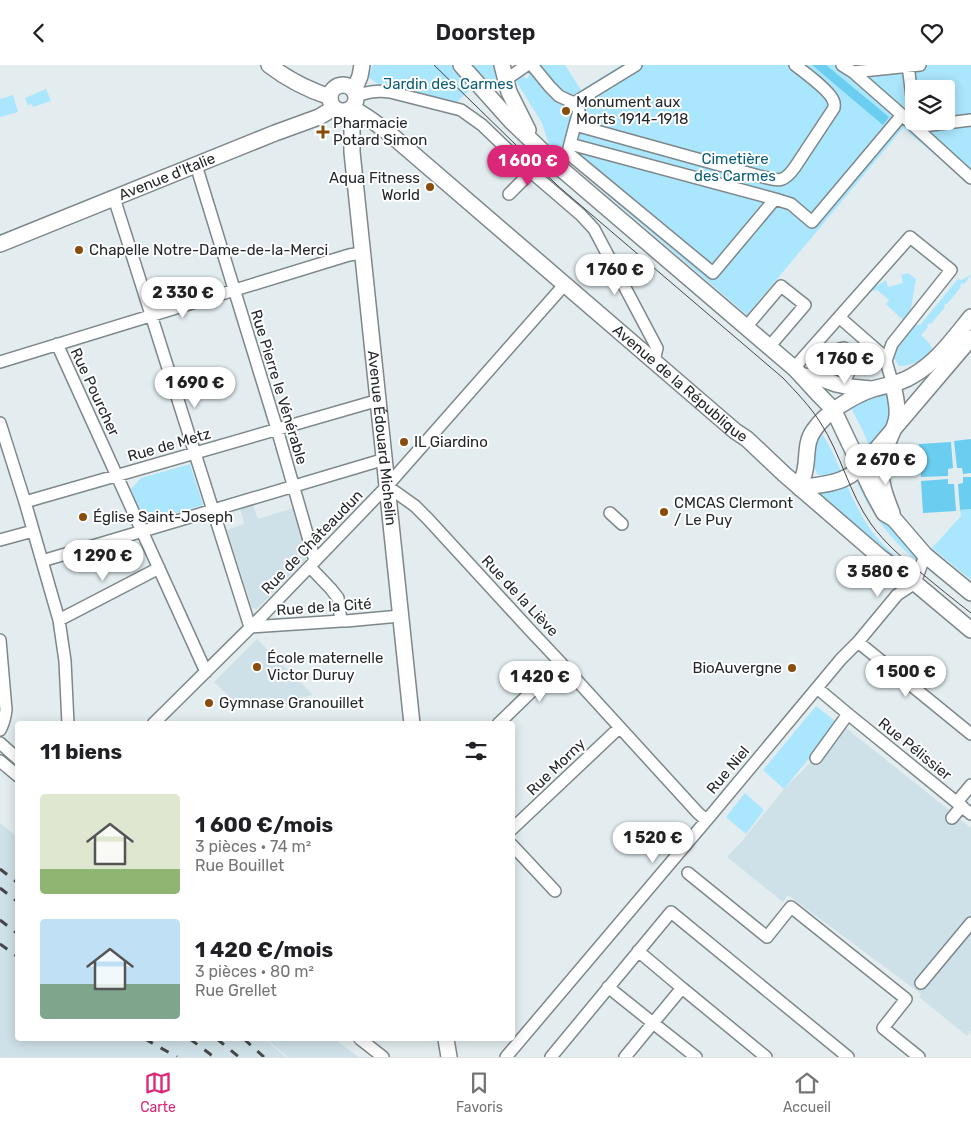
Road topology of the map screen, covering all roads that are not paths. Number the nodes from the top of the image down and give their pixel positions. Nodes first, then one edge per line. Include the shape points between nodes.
1 (269, 65) edge
2 (362, 65) edge
3 (462, 65) edge
4 (527, 65) edge
5 (532, 65) edge
6 (636, 65) edge
7 (795, 65) edge
8 (842, 65) edge
9 (912, 65) edge
10 (503, 72) edge
11 (854, 73) junction
12 (913, 80) edge
13 (345, 101) junction
14 (574, 103) junction
15 (902, 115) junction
16 (905, 117) edge
17 (971, 120) edge
18 (955, 121) edge
19 (575, 125) junction
20 (921, 130) edge
21 (534, 143) junction
22 (570, 143) junction
23 (196, 165) junction
24 (531, 172) junction
25 (968, 173) edge
26 (509, 194) dead end
27 (114, 198) junction
28 (775, 199) junction
29 (0, 244) edge
30 (362, 253) junction
31 (565, 285) junction
32 (234, 290) junction
33 (152, 315) junction
34 (839, 317) junction
35 (971, 317) edge
36 (746, 327) junction
37 (971, 338) edge
38 (57, 344) junction
39 (769, 347) junction
40 (0, 361) edge
41 (654, 361) junction
42 (886, 361) junction
43 (802, 374) junction
44 (842, 385) junction
45 (894, 385) junction
46 (873, 389) junction
47 (379, 400) junction
48 (828, 410) junction
49 (0, 423) edge
50 (277, 429) junction
51 (893, 430) junction
52 (195, 453) junction
53 (385, 459) junction
54 (861, 467) junction
55 (117, 475) junction
56 (387, 486) junction
57 (293, 487) junction
58 (800, 488) junction
59 (25, 502) junction
60 (214, 510) junction
61 (610, 513) dead end
62 (894, 519) junction
63 (622, 524) dead end
64 (33, 531) junction
65 (142, 532) junction
66 (0, 540) edge
67 (925, 555) junction
68 (42, 561) junction
69 (312, 564) junction
70 (159, 568) junction
71 (898, 570) junction
72 (915, 583) junction
73 (971, 593) edge
74 (897, 595) junction
75 (400, 616) junction
76 (59, 620) junction
77 (341, 621) junction
78 (250, 627) junction
79 (971, 630) edge
80 (0, 640) edge
81 (858, 642) junction
82 (561, 663) junction
83 (206, 672) junction
84 (817, 688) junction
85 (848, 714) junction
86 (68, 721) edge
87 (156, 721) edge
88 (412, 721) edge
89 (501, 721) edge
90 (620, 728) junction
91 (0, 730) edge
92 (971, 734) edge
93 (0, 743) edge
94 (15, 756) edge
95 (816, 758) dead end
96 (0, 761) edge
97 (15, 774) edge
98 (971, 785) edge
99 (963, 807) edge
100 (952, 817) dead end
101 (706, 820) junction
102 (515, 826) edge
103 (515, 848) edge
104 (688, 873) dead end
105 (555, 891) dead end
106 (971, 923) edge
107 (638, 951) junction
108 (921, 983) dead end
109 (608, 987) junction
110 (682, 987) junction
111 (653, 1023) junction
112 (362, 1041) edge
113 (446, 1041) edge
114 (382, 1057) edge
115 (449, 1057) edge
116 (506, 1057) edge
117 (551, 1057) edge
118 (625, 1057) edge
119 (696, 1057) edge
120 (766, 1057) edge
121 (848, 1057) edge
122 (919, 1057) edge

1 - 13 main road, Avenue de la République via 316,92
2 - 13 main road
3 - 21 main road
4 - 10 street
5 - 14 street via 559,96
6 - 14 street
7 - 19 street via 829,94 834,108 784,179 759,176
8 - 11 street
9 - 11 street
9 - 12 street
10 - 21 main road via 512,101
11 - 15 street
13 - 23 main road, Avenue d'Italie via 315,119
13 - 24 street via 370,91 379,91 461,110 482,125
13 - 30 main road, Avenue Édouard Michelin via 342,126 352,152
13 - 31 main road, Avenue de la République via 390,134
14 - 19 street via 579,111
15 - 16 street
15 - 28 street via 812,222 791,204
17 - 18 street
19 - 22 street
20 - 25 street
21 - 36 main road via 590,195
22 - 28 street
22 - 28 street via 568,153 712,273
23 - 27 main road, Avenue d'Italie
23 - 32 street, Rue Pierre le Vénérable
24 - 26 street
24 - 41 street via 594,229 657,348
27 - 29 main road, Avenue d'Italie
27 - 33 street
30 - 32 street
30 - 47 main road, Avenue Édouard Michelin
31 - 41 main road, Avenue de la République
31 - 56 street, Rue de Châteaudun
32 - 33 street
32 - 50 street, Rue Pierre le Vénérable
33 - 38 street
33 - 52 street
34 - 42 street
34 - 42 street via 910,237 951,270 892,344
34 - 43 street
35 - 45 main road via 938,357 912,377
36 - 39 main road
36 - 39 street via 780,285 805,305
37 - 51 main road
38 - 40 street
38 - 55 street, Rue Pourcher
39 - 43 main road
41 - 58 main road, Avenue de la République
42 - 45 street
43 - 44 main road
43 - 44 street via 844,349 852,361
43 - 48 main road
44 - 46 main road
45 - 46 main road
45 - 51 main road via 898,407
46 - 48 main road
47 - 50 street, Rue de Metz
47 - 53 main road, Avenue Édouard Michelin
48 - 54 main road via 841,427
48 - 58 main road via 808,440
49 - 59 street
50 - 52 street, Rue de Metz
50 - 57 street, Rue Pierre le Vénérable
51 - 54 main road
51 - 62 main road via 884,450 881,470
52 - 55 street, Rue de Metz
52 - 60 street
53 - 56 main road, Avenue Édouard Michelin
53 - 57 street
54 - 58 main road via 841,480
54 - 62 main road via 884,513
55 - 59 street, Rue de Metz
55 - 65 street, Rue Pourcher
56 - 69 street, Rue de Châteaudun
56 - 75 main road, Avenue Édouard Michelin
56 - 82 street, Rue de la Liève via 415,505
57 - 60 street
57 - 69 street, Rue Pierre le Vénérable
58 - 71 main road, Avenue de la République
59 - 64 street
60 - 65 street
60 - 78 street
61 - 63 street
62 - 67 main road
64 - 66 street
64 - 68 street
65 - 68 street
65 - 70 street, Rue Pourcher
67 - 72 street
67 - 73 main road
68 - 76 street
69 - 77 street via 338,599
69 - 78 street, Rue de Châteaudun
70 - 76 street
70 - 83 street, Rue Pourcher
71 - 72 main road, Avenue de la République
71 - 74 street via 901,582
72 - 74 street, Rue Niel
72 - 79 main road, Avenue de la République
74 - 81 street, Rue Niel
75 - 77 street, Rue de la Cité
75 - 88 main road, Avenue Édouard Michelin
76 - 86 street
77 - 78 street, Rue de la Cité
78 - 83 street, Rue de Châteaudun
80 - 91 street via 6,710
81 - 84 street, Rue Niel
81 - 92 street
82 - 89 street
82 - 90 street, Rue de la Liève
83 - 87 street, Rue de Châteaudun
84 - 85 street, Rue Pélissier
84 - 101 street, Rue Niel
85 - 95 street
85 - 99 street, Rue Pélissier
90 - 101 street, Rue de la Liève
90 - 102 street, Rue Morny
93 - 94 street
96 - 97 street
98 - 99 street
99 - 100 street
101 - 116 street, Rue Niel
103 - 105 street
104 - 122 street via 767,937 791,907 906,999 883,1027
106 - 108 street
107 - 109 street
107 - 110 street
107 - 121 street via 671,912
109 - 111 street
109 - 117 street
110 - 111 street
110 - 120 street
111 - 118 street
111 - 119 street
112 - 114 street
113 - 115 main road

